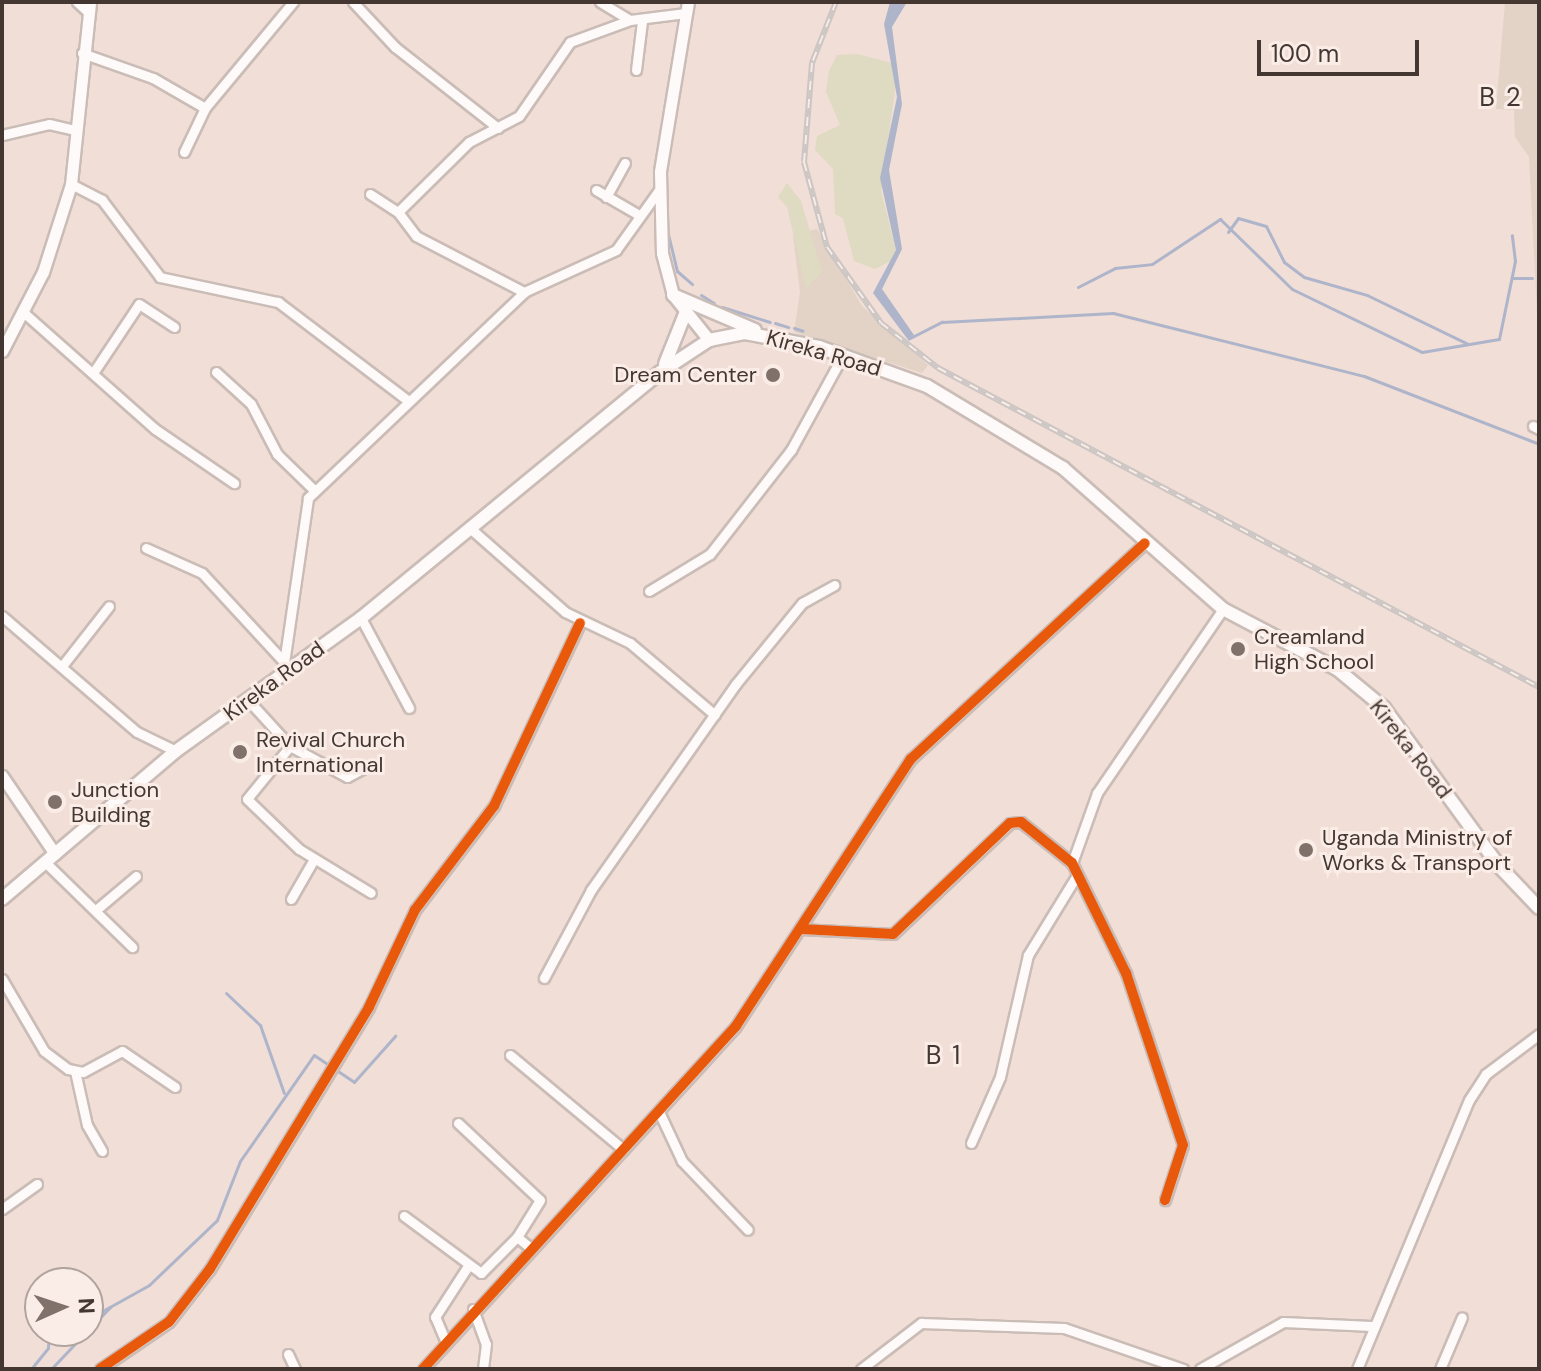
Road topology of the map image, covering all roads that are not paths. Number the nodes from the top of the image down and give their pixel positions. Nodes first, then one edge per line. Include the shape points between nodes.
1 (77, 2) edge
2 (293, 2) edge
3 (353, 2) edge
4 (600, 2) edge
5 (89, 7) edge
6 (687, 8) edge
7 (630, 20) junction
8 (642, 21) junction
9 (82, 53) junction
10 (636, 70) dead end
11 (205, 108) junction
12 (498, 128) junction
13 (75, 130) junction
14 (2, 135) edge
15 (184, 152) dead end
16 (625, 163) dead end
17 (71, 184) junction
18 (596, 190) dead end
19 (659, 190) junction
20 (370, 194) dead end
21 (606, 197) junction
22 (398, 212) junction
23 (639, 215) junction
24 (524, 292) junction
25 (673, 295) junction
26 (22, 311) junction
27 (685, 314) junction
28 (174, 327) dead end
29 (771, 335) junction
30 (709, 340) junction
31 (2, 351) edge
32 (843, 355) junction
33 (95, 370) junction
34 (216, 372) dead end
35 (659, 373) junction
36 (407, 400) junction
37 (234, 483) dead end
38 (315, 491) junction
39 (471, 529) junction
40 (1145, 543) junction
41 (146, 548) dead end
42 (834, 585) dead end
43 (649, 591) dead end
44 (109, 606) dead end
45 (1223, 609) junction
46 (2, 616) edge
47 (361, 618) junction
48 (580, 623) junction
49 (62, 666) junction
50 (284, 668) junction
51 (248, 700) junction
52 (409, 708) dead end
53 (715, 715) junction
54 (290, 746) junction
55 (176, 751) junction
56 (362, 769) dead end
57 (2, 776) edge
58 (50, 858) junction
59 (314, 859) junction
60 (1072, 863) junction
61 (1077, 875) junction
62 (136, 876) dead end
63 (371, 893) dead end
64 (2, 899) edge
65 (291, 899) dead end
66 (1539, 908) edge
67 (97, 909) junction
68 (801, 929) junction
69 (132, 947) dead end
70 (544, 978) dead end
71 (2, 979) edge
72 (1539, 1034) edge
73 (510, 1055) dead end
74 (75, 1071) junction
75 (175, 1087) dead end
76 (660, 1114) junction
77 (458, 1123) dead end
78 (971, 1143) dead end
79 (624, 1150) junction
80 (102, 1151) dead end
81 (37, 1184) dead end
82 (1165, 1200) dead end
83 (2, 1209) edge
84 (404, 1216) dead end
85 (748, 1230) dead end
86 (517, 1237) junction
87 (528, 1246) junction
88 (468, 1266) junction
89 (473, 1309) junction
90 (1462, 1317) dead end
91 (1372, 1326) junction
92 (445, 1340) junction
93 (288, 1354) dead end
94 (100, 1369) edge
95 (295, 1369) edge
96 (423, 1369) edge
97 (483, 1369) edge
98 (861, 1369) edge
99 (1183, 1369) edge
100 (1200, 1369) edge
101 (1357, 1369) edge
102 (1440, 1369) edge

1 - 5 street
2 - 11 street
3 - 12 street via 395,47
4 - 7 street
5 - 9 street
6 - 8 street
6 - 19 street
7 - 8 street
7 - 12 street via 570,42 528,106
8 - 10 street
9 - 11 street via 153,78
9 - 13 street
11 - 15 street
12 - 22 street via 469,142
13 - 14 street via 49,124
13 - 17 street
16 - 21 street
17 - 26 street
17 - 36 street via 102,200 160,277 278,302
18 - 21 street
19 - 23 street
19 - 25 street
20 - 22 street
21 - 23 street
22 - 24 street via 416,236
23 - 24 street via 616,250
24 - 36 street
25 - 27 street
25 - 29 main road
26 - 31 street
26 - 33 street
27 - 30 street
27 - 35 main road via 678,346
28 - 33 street via 139,304
29 - 30 main road, Kireka Road
29 - 32 main road, Kireka Road
30 - 35 main road, Kireka Road
32 - 40 main road, Kireka Road via 974,408 1063,468
32 - 43 street via 791,450 710,554
33 - 37 street via 155,429
34 - 38 street via 251,404 277,454
35 - 39 main road, Kireka Road
36 - 38 street
38 - 50 street via 304,510
39 - 47 main road, Kireka Road
39 - 48 street
40 - 45 main road, Kireka Road
40 - 68 street via 911,759
41 - 50 street via 202,573
42 - 53 street via 802,603
44 - 49 street
45 - 60 street via 1097,793
45 - 66 main road, Kireka Road via 1337,669 1384,708 1498,865
46 - 49 street
47 - 50 main road, Kireka Road
47 - 52 street
48 - 53 street via 619,637
48 - 94 street via 494,806 415,910 369,1007 185,1302 148,1340
49 - 55 street via 137,732
50 - 51 main road, Kireka Road
51 - 54 street
51 - 55 main road, Kireka Road
53 - 70 street via 591,890
54 - 56 street via 347,777
54 - 59 street via 245,795
55 - 58 main road, Kireka Road
57 - 58 street
58 - 64 main road, Kireka Road
58 - 67 street
59 - 63 street
59 - 65 street
60 - 61 street
60 - 68 street via 1013,821 893,934
61 - 78 street via 1028,955 1000,1077
61 - 82 street via 1126,973 1180,1133 1181,1165
62 - 67 street
67 - 69 street
68 - 76 street via 736,1026
71 - 74 street via 44,1051
72 - 91 street via 1486,1074 1469,1100
73 - 79 street
74 - 75 street via 122,1051
74 - 80 street via 87,1125
76 - 79 street
76 - 85 street via 682,1161
77 - 86 street via 540,1200
79 - 87 street
81 - 83 street
84 - 88 street
86 - 87 street
86 - 88 street via 486,1272
87 - 89 street
88 - 92 street via 435,1317
89 - 92 street
89 - 97 street via 486,1344
90 - 102 street
91 - 100 street via 1283,1322
91 - 101 street
92 - 96 street
93 - 95 street
98 - 99 street via 921,1323 1064,1328

